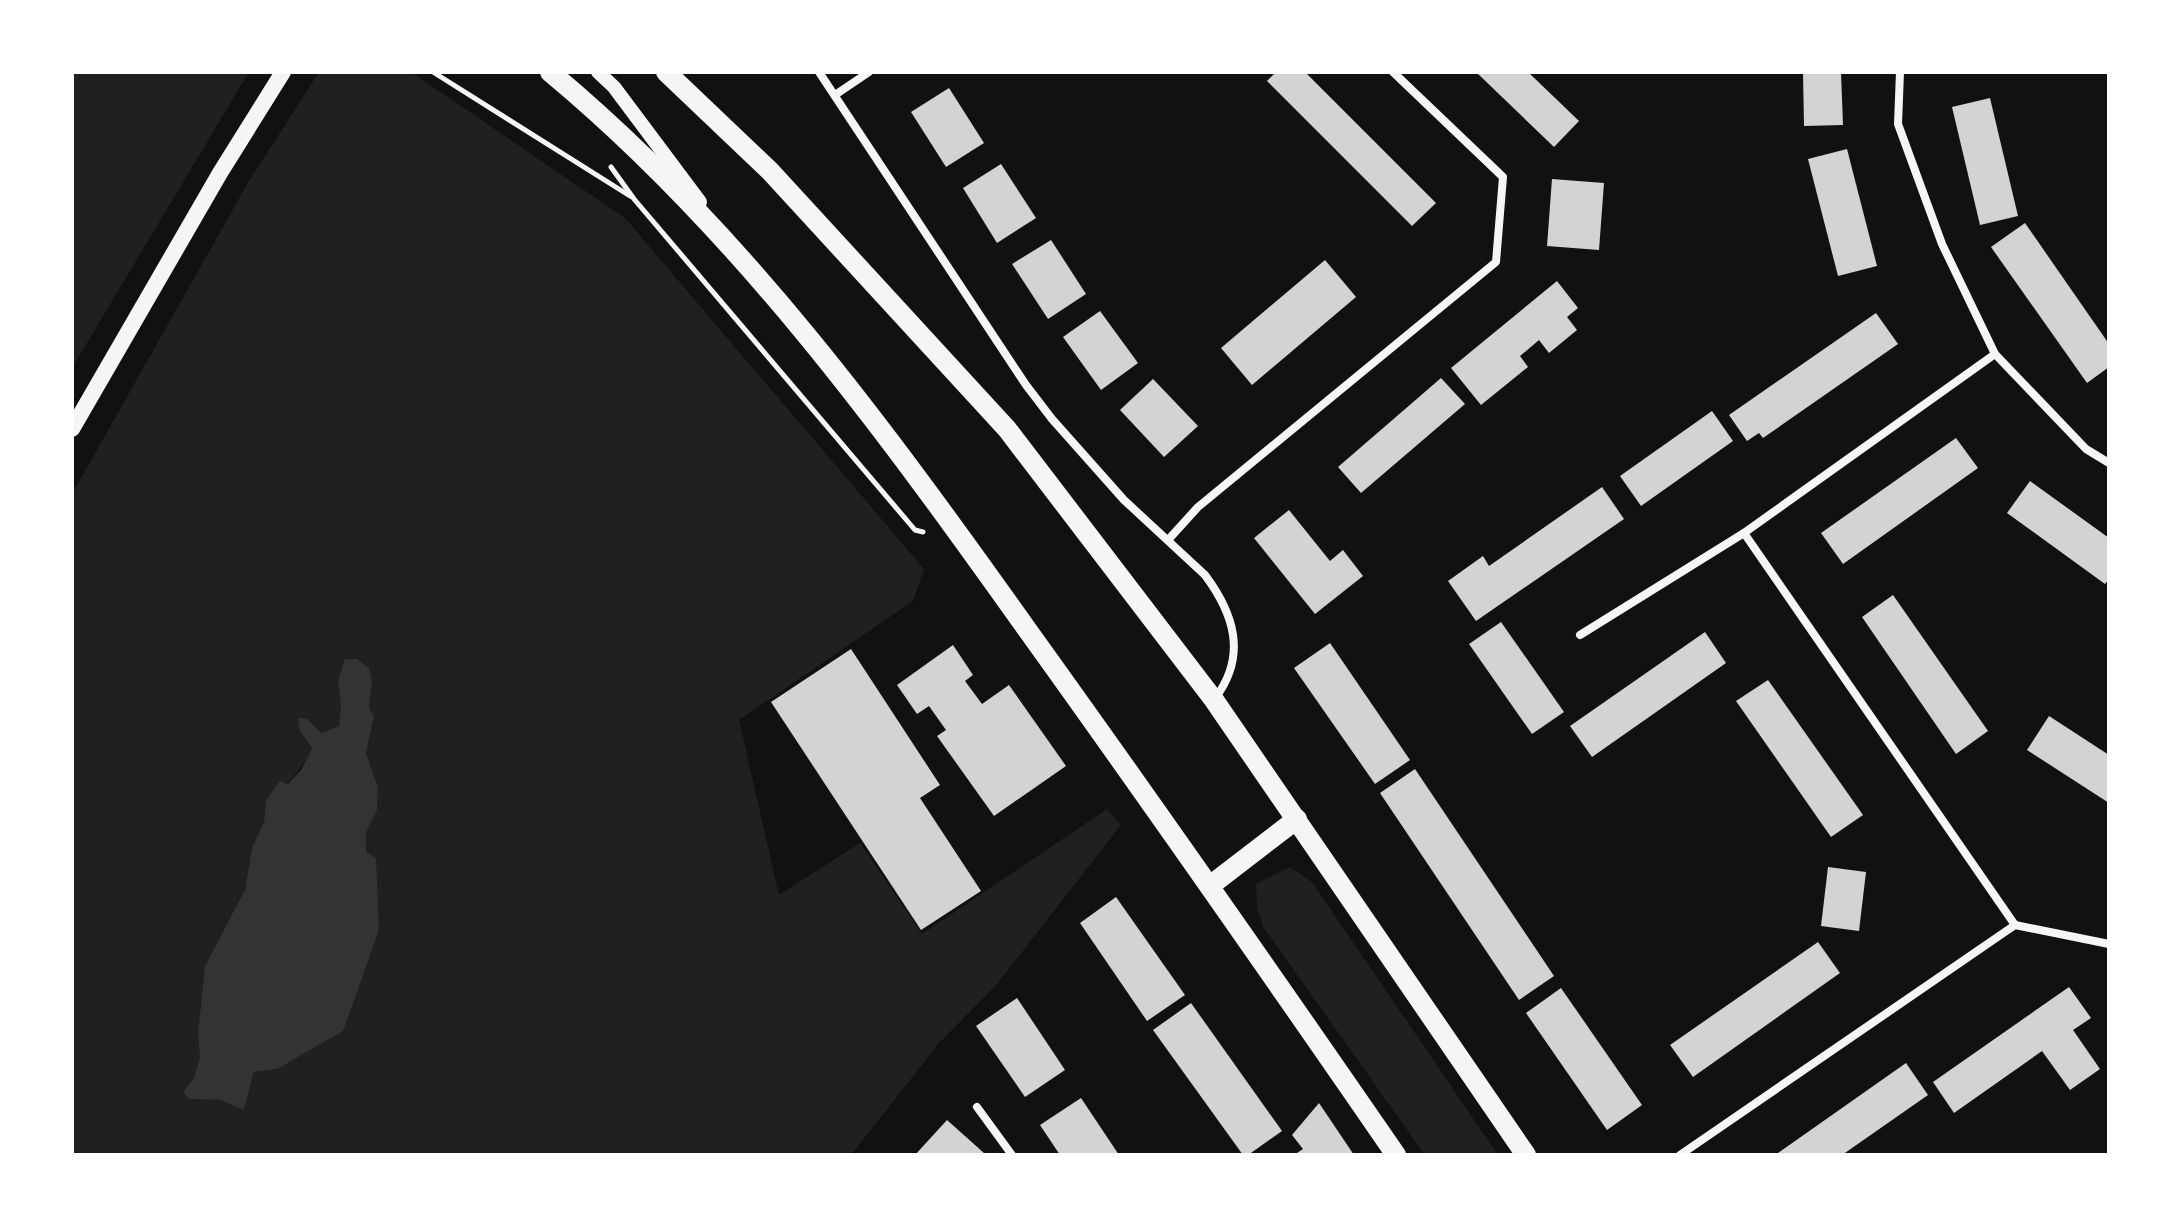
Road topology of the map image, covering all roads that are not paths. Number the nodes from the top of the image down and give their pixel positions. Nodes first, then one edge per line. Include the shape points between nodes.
1 (283, 72) edge
2 (550, 72) edge
3 (598, 72) edge
4 (666, 72) edge
5 (819, 72) edge
6 (869, 72) edge
7 (1393, 72) edge
8 (1900, 72) edge
9 (835, 95) junction
10 (738, 254) junction
11 (1995, 354) junction
12 (72, 429) edge
13 (2109, 463) edge
14 (1744, 533) junction
15 (1168, 540) junction
16 (1580, 635) dead end
17 (1214, 700) junction
18 (1297, 819) junction
19 (1211, 885) junction
20 (2015, 925) junction
21 (2109, 944) edge
22 (977, 1107) dead end
23 (1012, 1155) edge
24 (1396, 1155) edge
25 (1526, 1155) edge
26 (1680, 1155) edge

1 - 12 main road
2 - 10 main road via 645,158
3 - 10 street
4 - 17 main road via 770,171 1007,429
5 - 9 street
6 - 9 street
7 - 15 street via 1503,177 1496,262 1198,507
8 - 11 street via 1898,124 1942,244
9 - 15 street via 1026,385 1124,500
10 - 19 main road via 821,352 966,544
11 - 13 street via 2086,449
11 - 14 street
14 - 16 street
14 - 20 street
15 - 17 street via 1205,575 1230,617 1232,670
17 - 18 main road
18 - 19 main road
18 - 25 main road
19 - 24 main road
20 - 21 street
20 - 26 street
22 - 23 street

